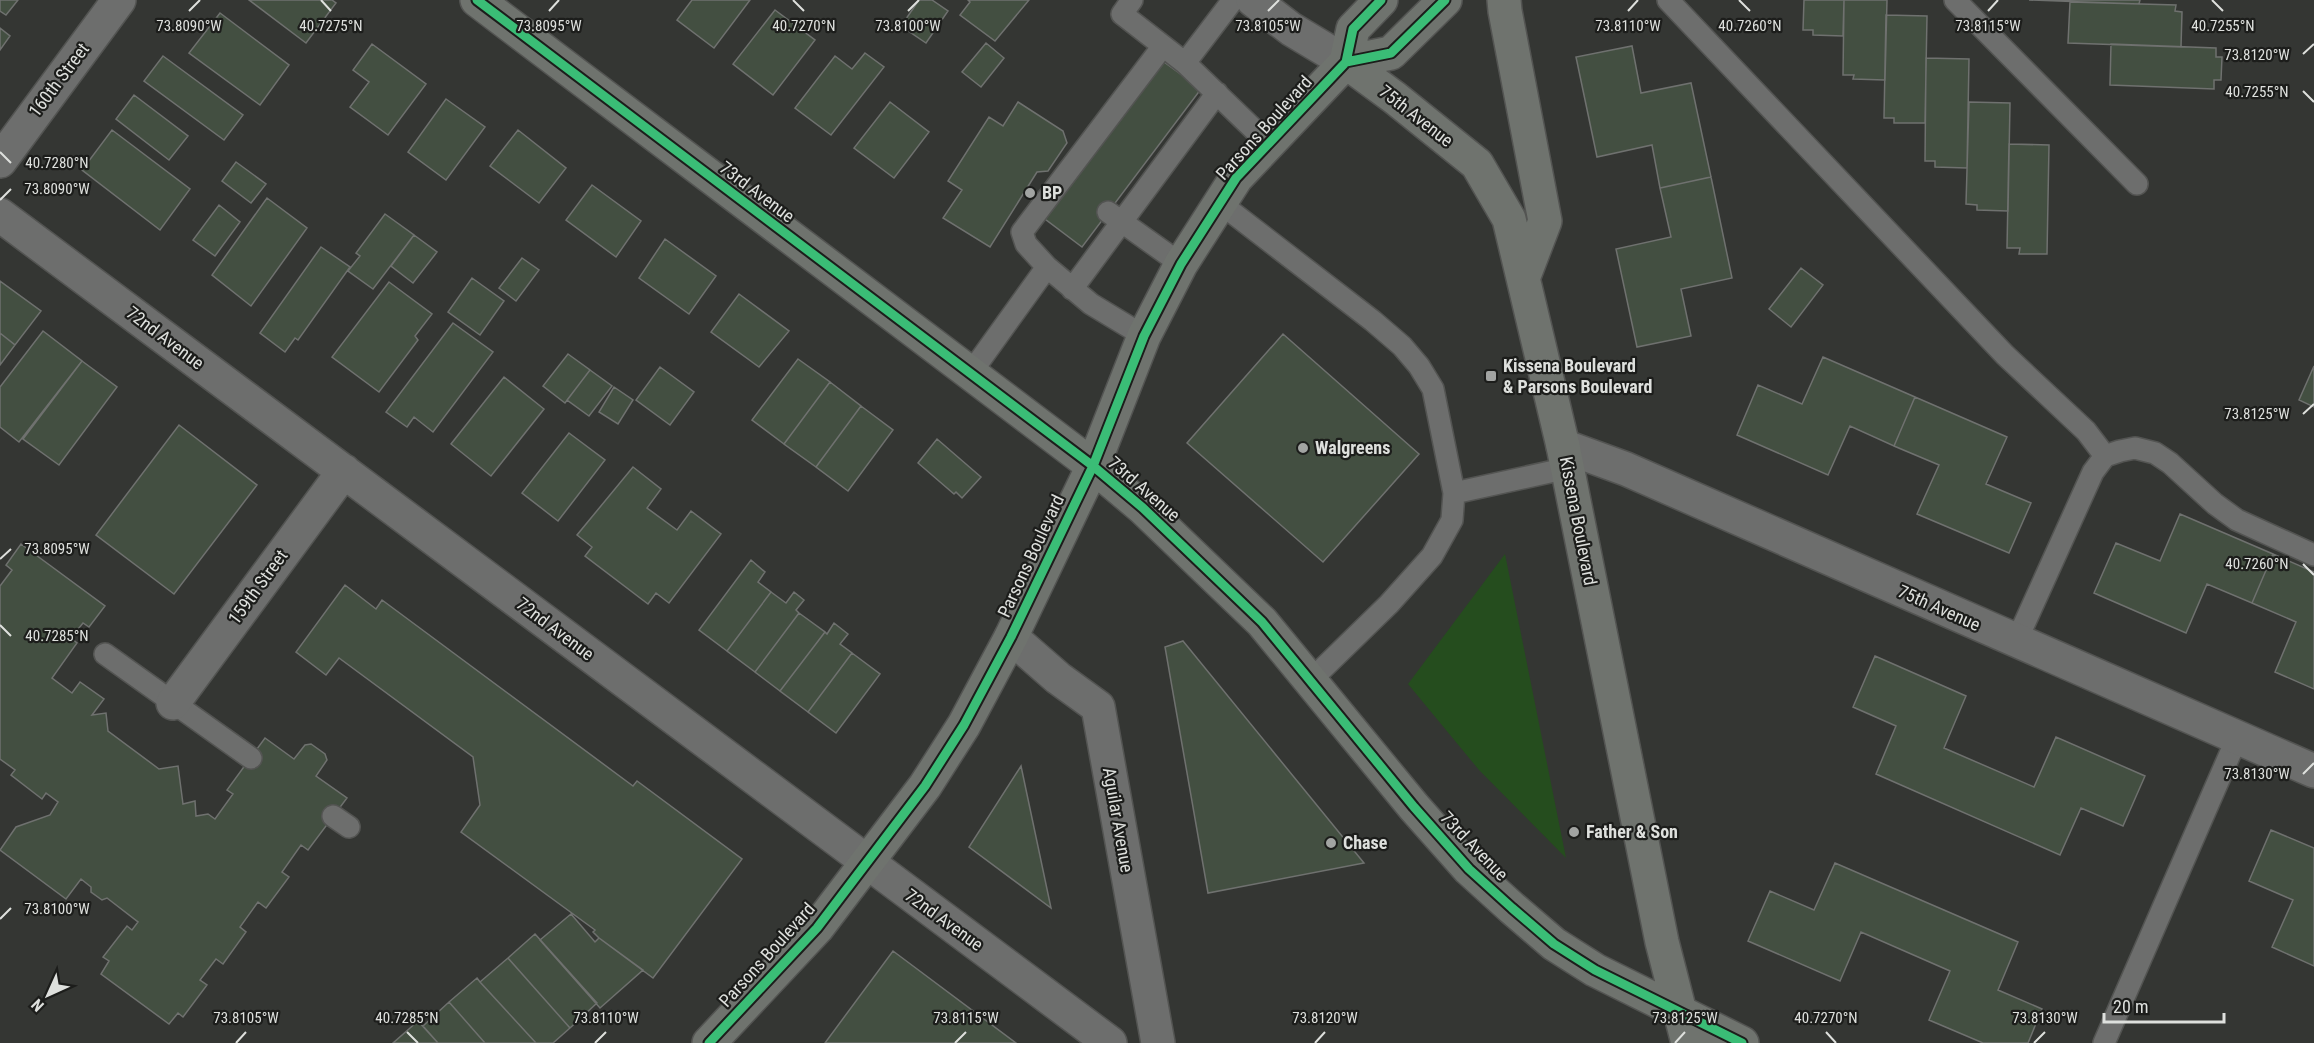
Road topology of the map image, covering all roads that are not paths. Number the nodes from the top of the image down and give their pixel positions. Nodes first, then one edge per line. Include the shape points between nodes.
1 (119, 0) edge
2 (477, 0) edge
3 (1132, 0) edge
4 (1233, 0) edge
5 (1252, 0) edge
6 (1381, 0) edge
7 (1445, 0) edge
8 (1504, 0) edge
9 (1668, 0) edge
10 (1955, 0) edge
11 (1162, 46) junction
12 (1346, 62) junction
13 (1185, 63) junction
14 (1217, 93) junction
15 (1269, 144) junction
16 (0, 161) edge
17 (2137, 184) dead end
18 (1220, 203) junction
19 (0, 214) edge
20 (1114, 217) junction
21 (1181, 264) junction
22 (1047, 267) junction
23 (1524, 276) junction
24 (1072, 289) junction
25 (1144, 336) junction
26 (970, 374) junction
27 (2104, 456) junction
28 (1565, 457) junction
29 (1093, 466) junction
30 (344, 471) junction
31 (1454, 494) junction
32 (2314, 555) edge
33 (1011, 637) junction
34 (2016, 642) junction
35 (105, 654) dead end
36 (1311, 680) junction
37 (174, 703) junction
38 (2237, 738) junction
39 (251, 758) dead end
40 (2314, 771) edge
41 (868, 864) junction
42 (1684, 1028) edge
43 (709, 1043) edge
44 (1110, 1043) edge
45 (1158, 1043) edge
46 (1742, 1043) edge
47 (2104, 1043) edge

1 - 16 street, 160th Street
2 - 26 street, 73rd Avenue
3 - 11 lane via 1122,14
4 - 13 lane
5 - 12 street, 75th Avenue
6 - 12 street via 1353,29
7 - 12 street via 1391,53
8 - 23 street via 1545,221
9 - 27 lane via 2006,355 2086,431
10 - 17 lane
11 - 13 lane
11 - 22 lane via 1103,135 1022,232 1026,244
12 - 15 street, Parsons Boulevard
12 - 23 street, 75th Avenue via 1477,164 1509,219
13 - 14 lane
14 - 15 lane
14 - 20 lane via 1177,134
15 - 18 street, Parsons Boulevard via 1236,178
18 - 21 street, Parsons Boulevard
18 - 31 lane via 1373,321 1419,366 1433,388
19 - 30 street, 72nd Avenue
20 - 21 lane
20 - 24 lane
21 - 25 street, Parsons Boulevard
22 - 24 lane
22 - 26 lane
23 - 28 street, Kissena Boulevard
24 - 25 lane
25 - 29 street, Parsons Boulevard
26 - 29 street, 73rd Avenue
27 - 32 lane via 2135,448 2155,453 2237,520
27 - 34 lane via 2082,494
28 - 31 lane
28 - 34 street, 75th Avenue via 1626,469
28 - 42 street, Kissena Boulevard via 1662,942
29 - 33 street, Parsons Boulevard
29 - 36 street, 73rd Avenue via 1226,585
30 - 37 street, 159th Street
30 - 41 street, 72nd Avenue
31 - 36 lane via 1452,519 1432,556
33 - 41 street, Parsons Boulevard via 948,751
33 - 45 street, Aguilar Avenue via 1098,707
34 - 38 street, 75th Avenue
35 - 37 lane
36 - 42 street, 73rd Avenue via 1470,869 1554,944
37 - 39 lane
38 - 40 street, 75th Avenue
38 - 47 lane
41 - 43 street, Parsons Boulevard via 817,928
41 - 44 street, 72nd Avenue
42 - 46 street, 73rd Avenue

